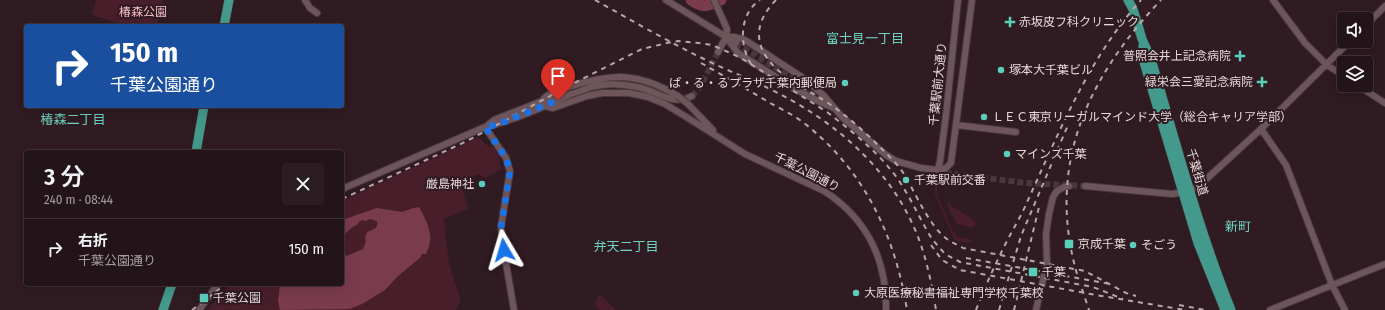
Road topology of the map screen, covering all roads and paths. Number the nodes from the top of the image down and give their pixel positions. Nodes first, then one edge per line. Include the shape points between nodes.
1 (223, 0) edge
2 (229, 0) edge
3 (305, 0) edge
4 (666, 0) edge
5 (958, 0) edge
6 (972, 0) edge
7 (1274, 0) edge
8 (1130, 1) edge
9 (717, 6) edge
10 (1385, 6) edge
11 (317, 13) dead end
12 (1373, 18) edge
13 (218, 24) edge
14 (224, 24) edge
15 (726, 37) junction
16 (736, 43) tunnel mouth
17 (1343, 48) edge
18 (718, 52) tunnel mouth
19 (1327, 65) junction
20 (1337, 71) edge
21 (1368, 92) edge
22 (692, 96) tunnel mouth
23 (1385, 103) edge
24 (543, 104) junction
25 (204, 108) edge
26 (210, 108) edge
27 (834, 108) junction
28 (956, 125) junction
29 (485, 127) junction
30 (1261, 129) junction
31 (1016, 132) dead end
32 (721, 138) junction
33 (196, 150) edge
34 (202, 150) edge
35 (938, 170) junction
36 (1069, 186) dead end
37 (1084, 186) tunnel mouth
38 (344, 188) edge
39 (1186, 192) junction
40 (1385, 264) edge
41 (1332, 285) junction
42 (171, 286) edge
43 (176, 286) edge
44 (217, 286) edge
45 (164, 310) edge
46 (169, 310) edge
47 (199, 310) edge
48 (514, 310) edge
49 (886, 310) edge
50 (1036, 310) edge
51 (1225, 310) edge
52 (1231, 310) edge
53 (1270, 310) edge
54 (1345, 310) edge

1 - 13 highway
2 - 14 highway
3 - 11 street
4 - 15 street
5 - 35 street, 千葉駅前大通り
6 - 28 street, 千葉駅前大通り
7 - 19 street via 1305,43
8 - 39 highway, 千葉街道 via 1142,39 1144,62
9 - 15 street via 727,29
10 - 12 street
15 - 16 street
15 - 18 street
15 - 27 street via 738,53 795,89
15 - 27 street via 745,40 786,66 808,81
17 - 19 street
19 - 20 street
19 - 30 street
21 - 23 street
22 - 24 street via 676,101 640,87 624,85 593,87
24 - 29 street via 499,124
24 - 32 street via 553,108 586,96 630,93 665,104
24 - 32 street, bridge via 546,95 584,82 617,77 650,82 678,96
25 - 33 highway
26 - 34 highway
27 - 35 street via 870,142 896,161
28 - 31 street
28 - 35 street, 千葉駅前大通り via 951,163 948,167
29 - 38 street
29 - 48 street via 506,158 510,171 501,227
30 - 39 street via 1201,184
30 - 41 street via 1286,165
32 - 49 street, 千葉公園通り via 745,154 824,190 854,215 868,236 879,260 884,280
36 - 50 street via 1060,188 1053,197 1046,234 1047,263
37 - 39 street via 1172,194
39 - 51 highway, 千葉街道 via 1198,243
39 - 52 highway, 千葉街道
40 - 41 street
41 - 53 street
41 - 54 street
42 - 45 highway
43 - 46 highway
44 - 47 street

